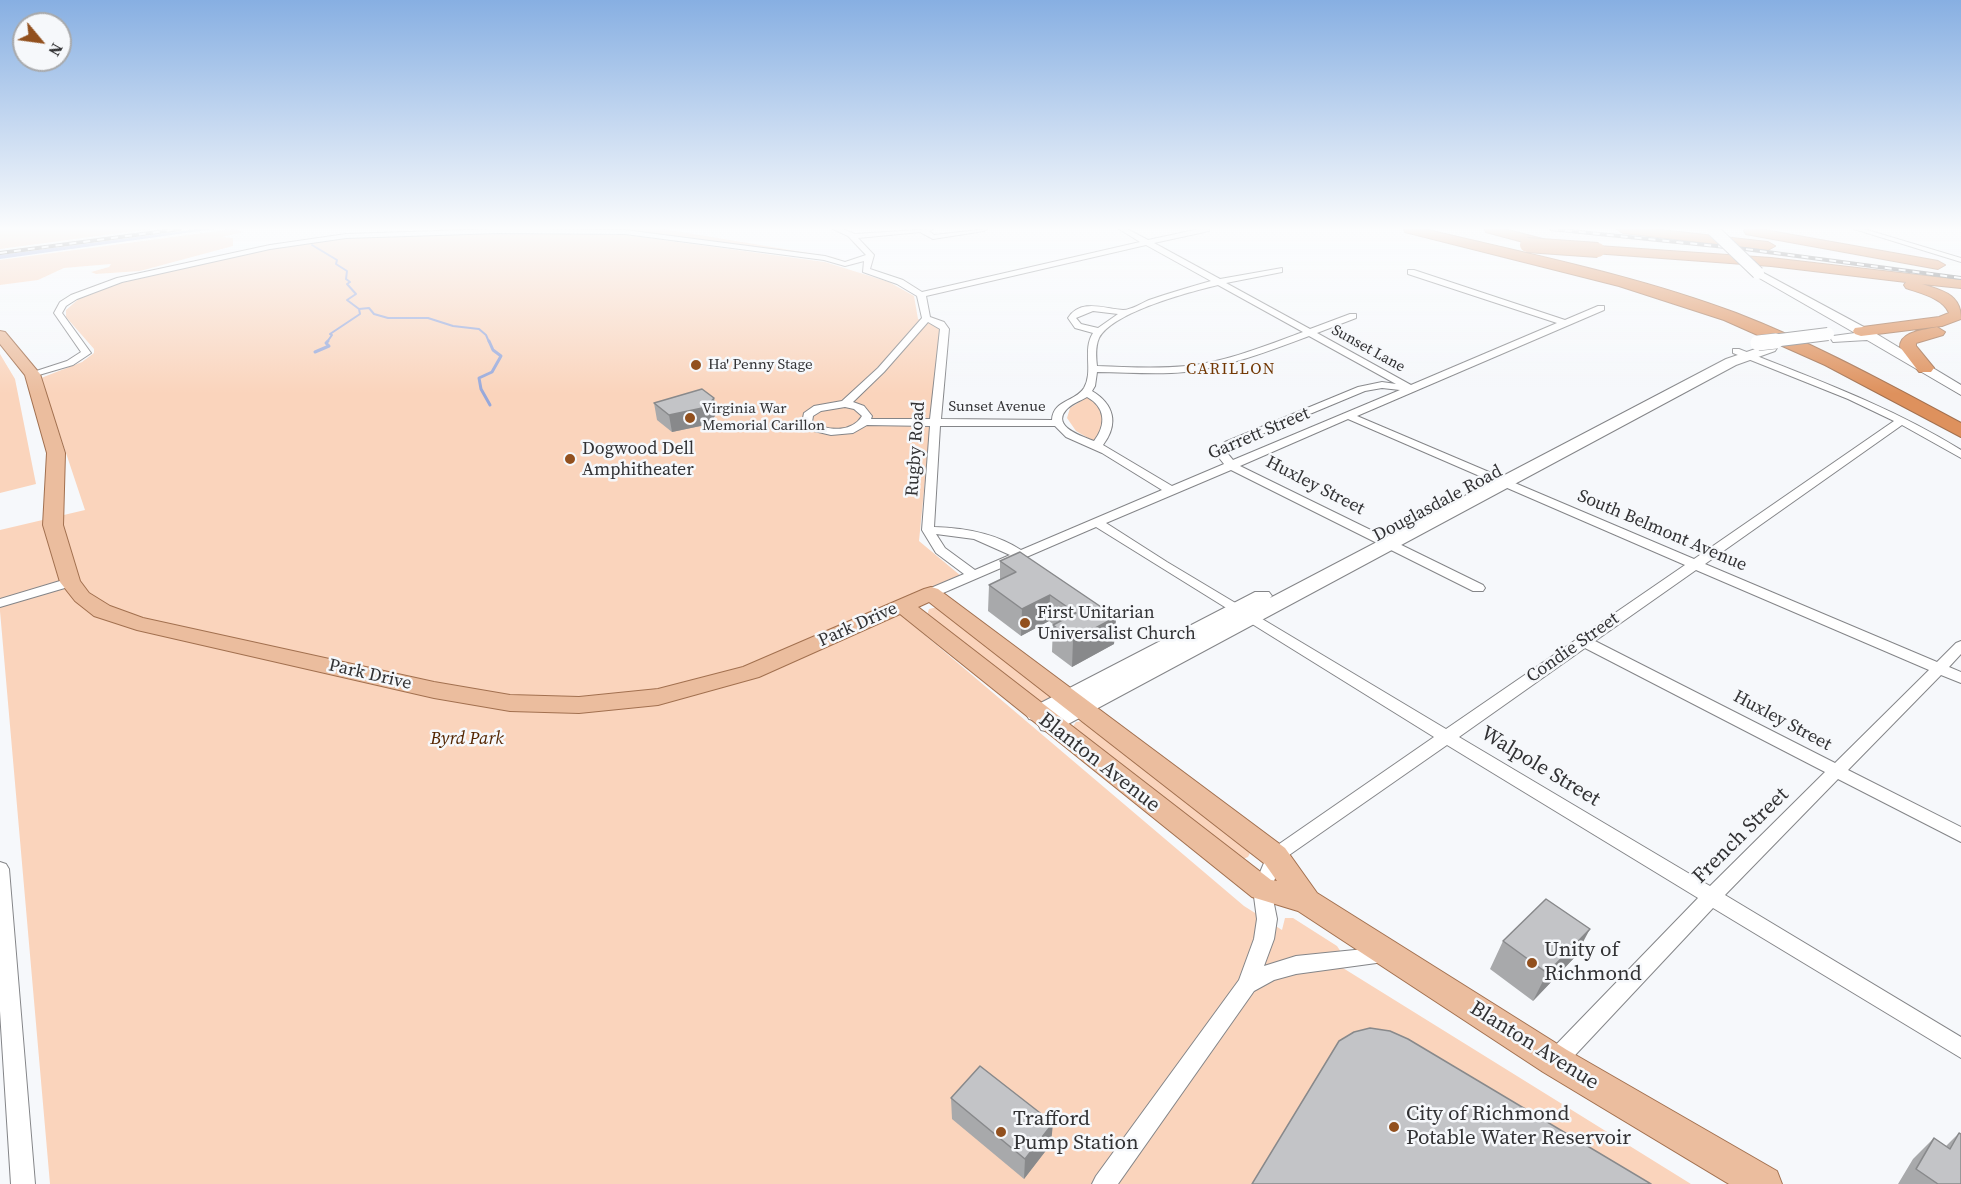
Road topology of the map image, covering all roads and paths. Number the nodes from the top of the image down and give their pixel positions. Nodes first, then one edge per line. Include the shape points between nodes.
1 (108, 284) edge
2 (904, 284) edge
3 (967, 284) edge
4 (1214, 284) edge
5 (1226, 284) edge
6 (1448, 284) edge
7 (1626, 284) edge
8 (1671, 284) edge
9 (1777, 284) edge
10 (1908, 284) edge
11 (921, 295) junction
12 (1601, 308) dead end
13 (1125, 313) junction
14 (1353, 316) dead end
15 (926, 318) junction
16 (1565, 323) junction
17 (1956, 327) edge
18 (1098, 332) junction
19 (1309, 332) junction
20 (1860, 334) junction
21 (0, 335) edge
22 (1741, 353) junction
23 (1925, 368) junction
24 (1092, 369) junction
25 (32, 374) junction
26 (1411, 388) junction
27 (1959, 389) edge
28 (1086, 393) junction
29 (845, 404) junction
30 (1349, 416) junction
31 (936, 418) junction
32 (1961, 418) edge
33 (866, 419) junction
34 (1058, 419) junction
35 (1901, 421) junction
36 (1961, 431) edge
37 (1096, 446) junction
38 (1961, 455) edge
39 (1232, 466) junction
40 (1497, 480) junction
41 (1171, 492) junction
42 (1096, 523) junction
43 (928, 530) junction
44 (1381, 541) junction
45 (1021, 555) junction
46 (1694, 564) junction
47 (974, 575) junction
48 (70, 582) junction
49 (1478, 588) dead end
50 (931, 593) junction
51 (0, 603) edge
52 (902, 605) junction
53 (1244, 613) junction
54 (1584, 640) junction
55 (1961, 646) edge
56 (1939, 669) junction
57 (1961, 678) edge
58 (1074, 703) junction
59 (1043, 719) junction
60 (1447, 736) junction
61 (1837, 772) junction
62 (1961, 835) edge
63 (1275, 856) junction
64 (0, 869) edge
65 (1262, 890) junction
66 (1711, 897) junction
67 (1307, 901) junction
68 (1389, 954) junction
69 (1247, 985) junction
70 (1961, 1048) edge
71 (1555, 1061) junction
72 (23, 1184) edge
73 (1104, 1184) edge
74 (1764, 1184) edge

1 - 25 street via 74,297 58,313 86,353 70,363
2 - 11 street
3 - 11 street
4 - 13 street
5 - 19 street, Sunset Lane
6 - 16 street
7 - 36 highway via 1706,308 1774,335
8 - 32 highway via 1713,299 1852,362
9 - 20 street, bridge
10 - 20 highway via 1940,297 1955,307 1957,315 1942,321
11 - 15 street
12 - 16 street, Garrett Street
13 - 18 street
13 - 18 street via 1089,308 1072,318 1078,326
14 - 19 street
15 - 29 street
15 - 31 street, Rugby Road via 945,329
16 - 26 street, Garrett Street
17 - 20 highway
17 - 23 highway via 1908,342
18 - 24 street via 1092,346
19 - 24 street via 1199,367
19 - 26 street, Sunset Lane
20 - 22 street, Douglasdale Road via 1764,346
20 - 23 street
20 - 27 street via 1942,384
21 - 25 main road, Park Drive
22 - 35 street
22 - 40 street, Douglasdale Road
23 - 27 street
24 - 28 street
25 - 48 main road, Park Drive via 56,453 52,525
26 - 30 street, Garrett Street
26 - 39 street via 1382,385 1362,389 1243,438 1223,449 1222,454
28 - 34 street, Sunset Avenue via 1065,405
28 - 37 street via 1105,408 1109,422 1106,435
29 - 33 street via 862,409
29 - 33 street via 818,408 808,415 807,423 818,430 836,432 854,429
30 - 39 street, Garrett Street
30 - 40 street, South Belmont Avenue
31 - 33 street, Sunset Avenue
31 - 34 street, Sunset Avenue
31 - 43 street, Rugby Road
34 - 37 street, Sunset Avenue via 1069,434
35 - 38 street
35 - 46 street, Condie Street
37 - 41 street, Sunset Avenue
39 - 41 street, Garrett Street
39 - 44 street, Huxley Street
40 - 44 street, Douglasdale Road
40 - 46 street, South Belmont Avenue
41 - 42 street, Garrett Street
42 - 45 street, Garrett Street
42 - 53 street, Walpole Street
43 - 45 street via 964,531 986,537
43 - 47 street via 940,551
44 - 49 street, Huxley Street
44 - 53 street, Douglasdale Road
45 - 47 street, Garrett Street
46 - 54 street, Condie Street
46 - 56 street, South Belmont Avenue
47 - 50 street, Garrett Street
48 - 51 street
48 - 52 main road, Park Drive via 82,597 102,610 137,623 434,690 510,703 579,705 658,697 751,672
50 - 52 main road, Park Drive
50 - 58 main road, Blanton Avenue
52 - 59 main road, Blanton Avenue
53 - 58 street, Douglasdale Road
53 - 60 street, Walpole Street
54 - 60 street, Condie Street
54 - 61 street, Huxley Street
55 - 56 street, French Street
56 - 57 street, South Belmont Avenue
56 - 61 street, French Street
58 - 59 street, Douglasdale Road
58 - 63 main road, Blanton Avenue
59 - 65 main road, Blanton Avenue
60 - 63 street, Condie Street
60 - 66 street, Walpole Street
61 - 62 street, Huxley Street
61 - 66 street, French Street
63 - 65 street
63 - 67 main road, Blanton Avenue
64 - 72 street
65 - 67 main road, Blanton Avenue
65 - 69 street via 1267,919 1264,939
66 - 70 street, Walpole Street
66 - 71 street, French Street
67 - 68 main road, Blanton Avenue
68 - 69 street via 1296,966 1269,973
68 - 71 main road, Blanton Avenue
69 - 73 street
71 - 74 main road, Blanton Avenue

